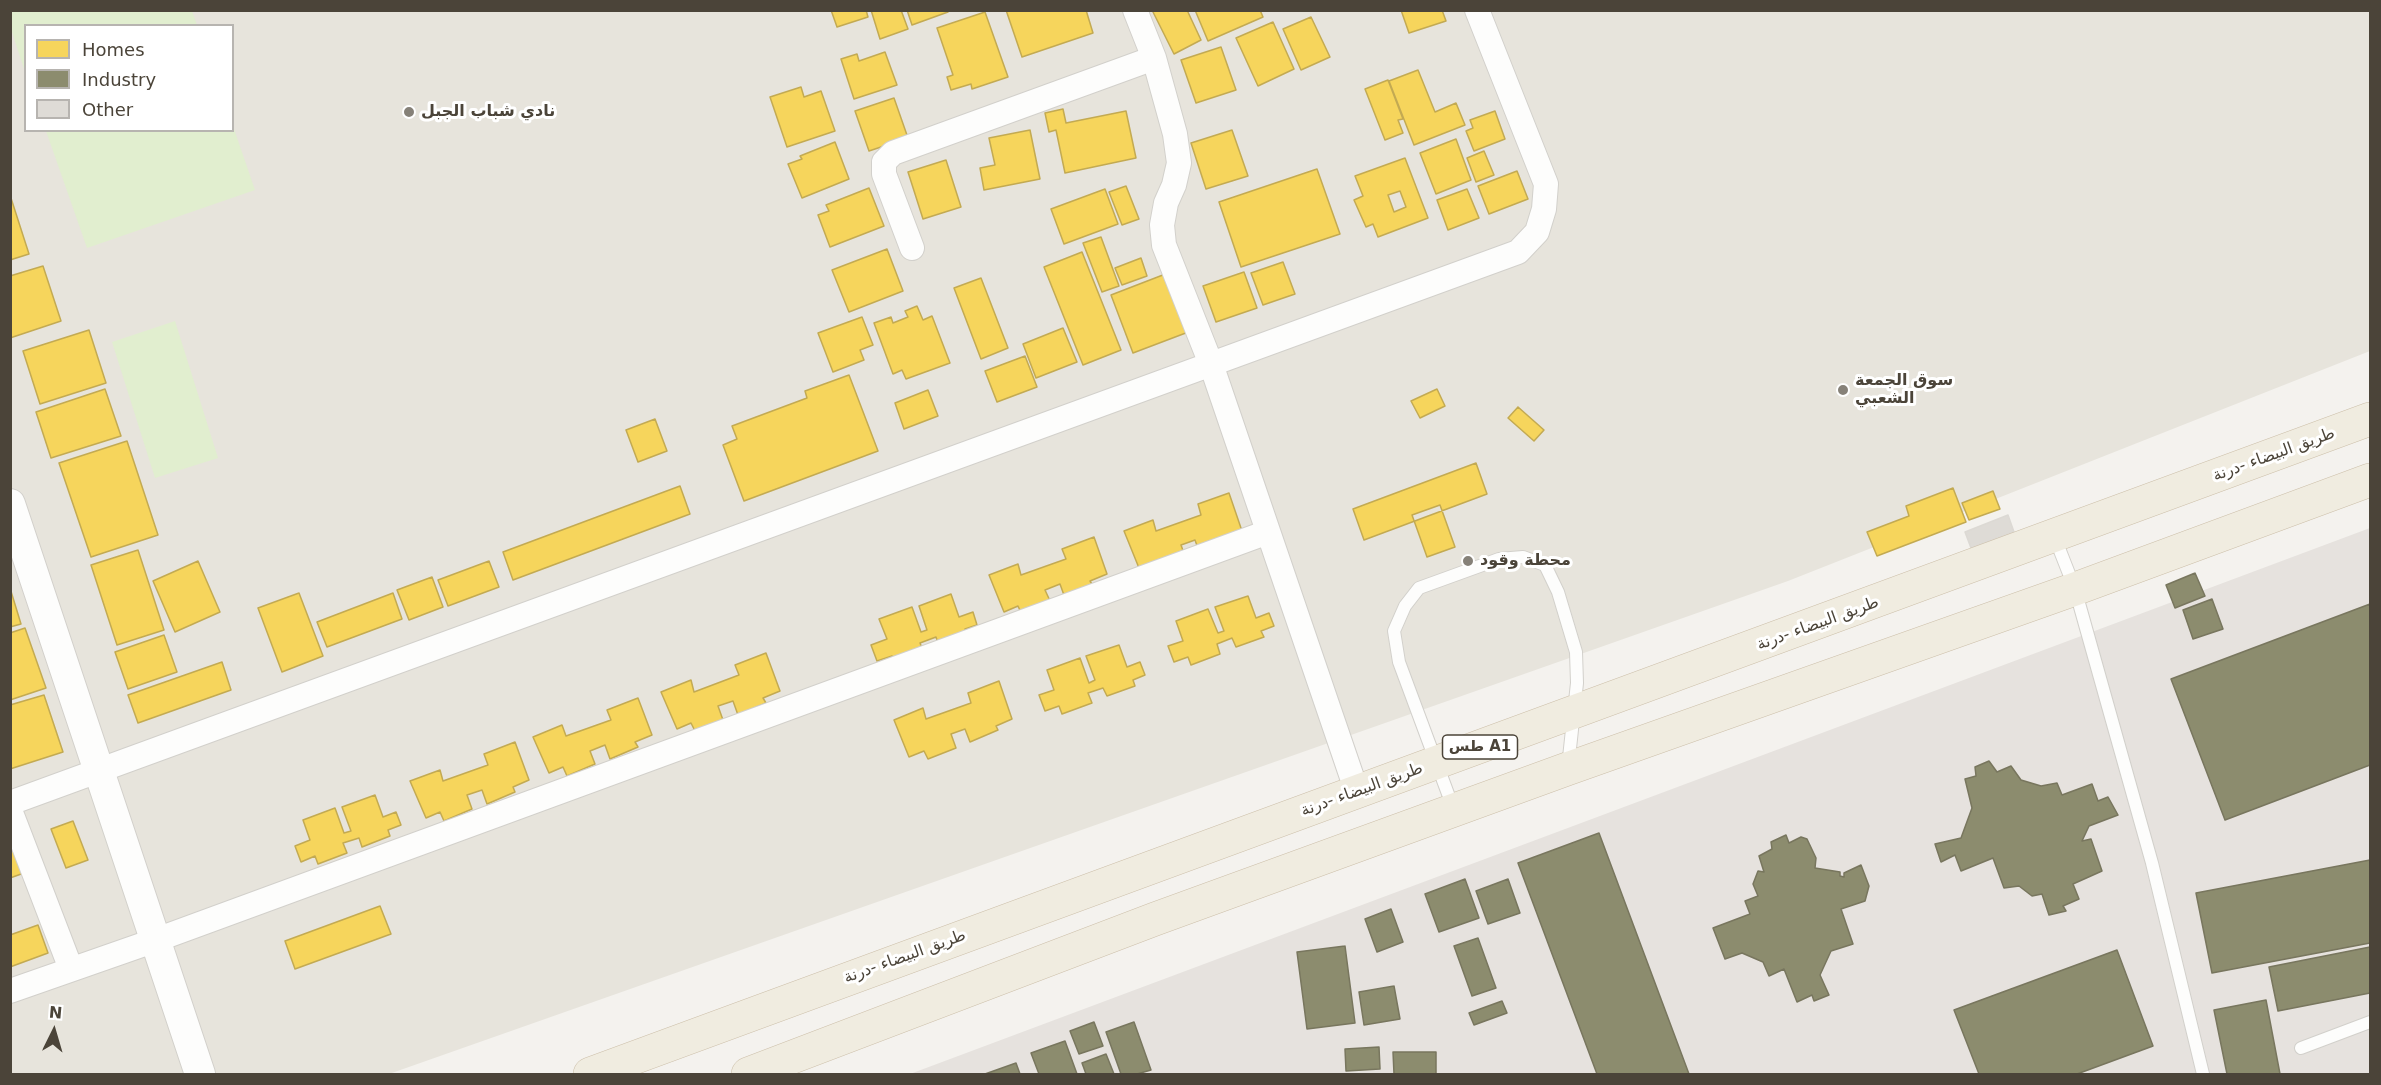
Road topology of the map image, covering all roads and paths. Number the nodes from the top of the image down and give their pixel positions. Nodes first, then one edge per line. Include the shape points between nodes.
1 (1135, 10) edge
2 (1477, 10) edge
3 (1154, 58) junction
4 (912, 248) dead end
5 (1210, 364) junction
6 (2370, 419) edge
7 (2370, 480) edge
8 (10, 504) edge
9 (1268, 532) junction
10 (2055, 537) junction
11 (2075, 590) junction
12 (1575, 714) junction
13 (1435, 764) junction
14 (1567, 769) junction
15 (101, 772) junction
16 (1357, 792) junction
17 (10, 803) edge
18 (10, 810) edge
19 (1455, 811) junction
20 (156, 940) junction
21 (71, 969) junction
22 (10, 991) edge
23 (2370, 1022) edge
24 (2301, 1048) dead end
25 (200, 1074) edge
26 (590, 1074) edge
27 (748, 1074) edge
28 (2203, 1074) edge

1 - 3 street
2 - 5 street via 1546,184 1537,232 1518,252
3 - 4 street via 893,153 884,162 884,174
3 - 5 street via 1179,163 1166,203 1164,245
5 - 9 street
5 - 15 street
6 - 10 highway, طريق البيضاء -درنة / طس A1
7 - 11 highway
8 - 15 street
9 - 16 street
9 - 20 street
10 - 11 lane
10 - 12 highway, طريق البيضاء -درنة / طس A1
11 - 14 highway
11 - 28 lane via 2152,862
12 - 13 highway, طريق البيضاء -درنة / طس A1
12 - 13 lane via 1576,652 1558,592 1545,565 1523,557 1499,559 1419,588 1405,606 1394,631 1399,662
12 - 14 lane
13 - 16 highway, طريق البيضاء -درنة / طس A1
13 - 19 lane
14 - 19 highway
15 - 17 street
15 - 20 street
16 - 26 highway, طريق البيضاء -درنة / طس A1
18 - 21 street
19 - 27 highway via 1155,919
20 - 21 street
20 - 25 street
21 - 22 street
23 - 24 lane

